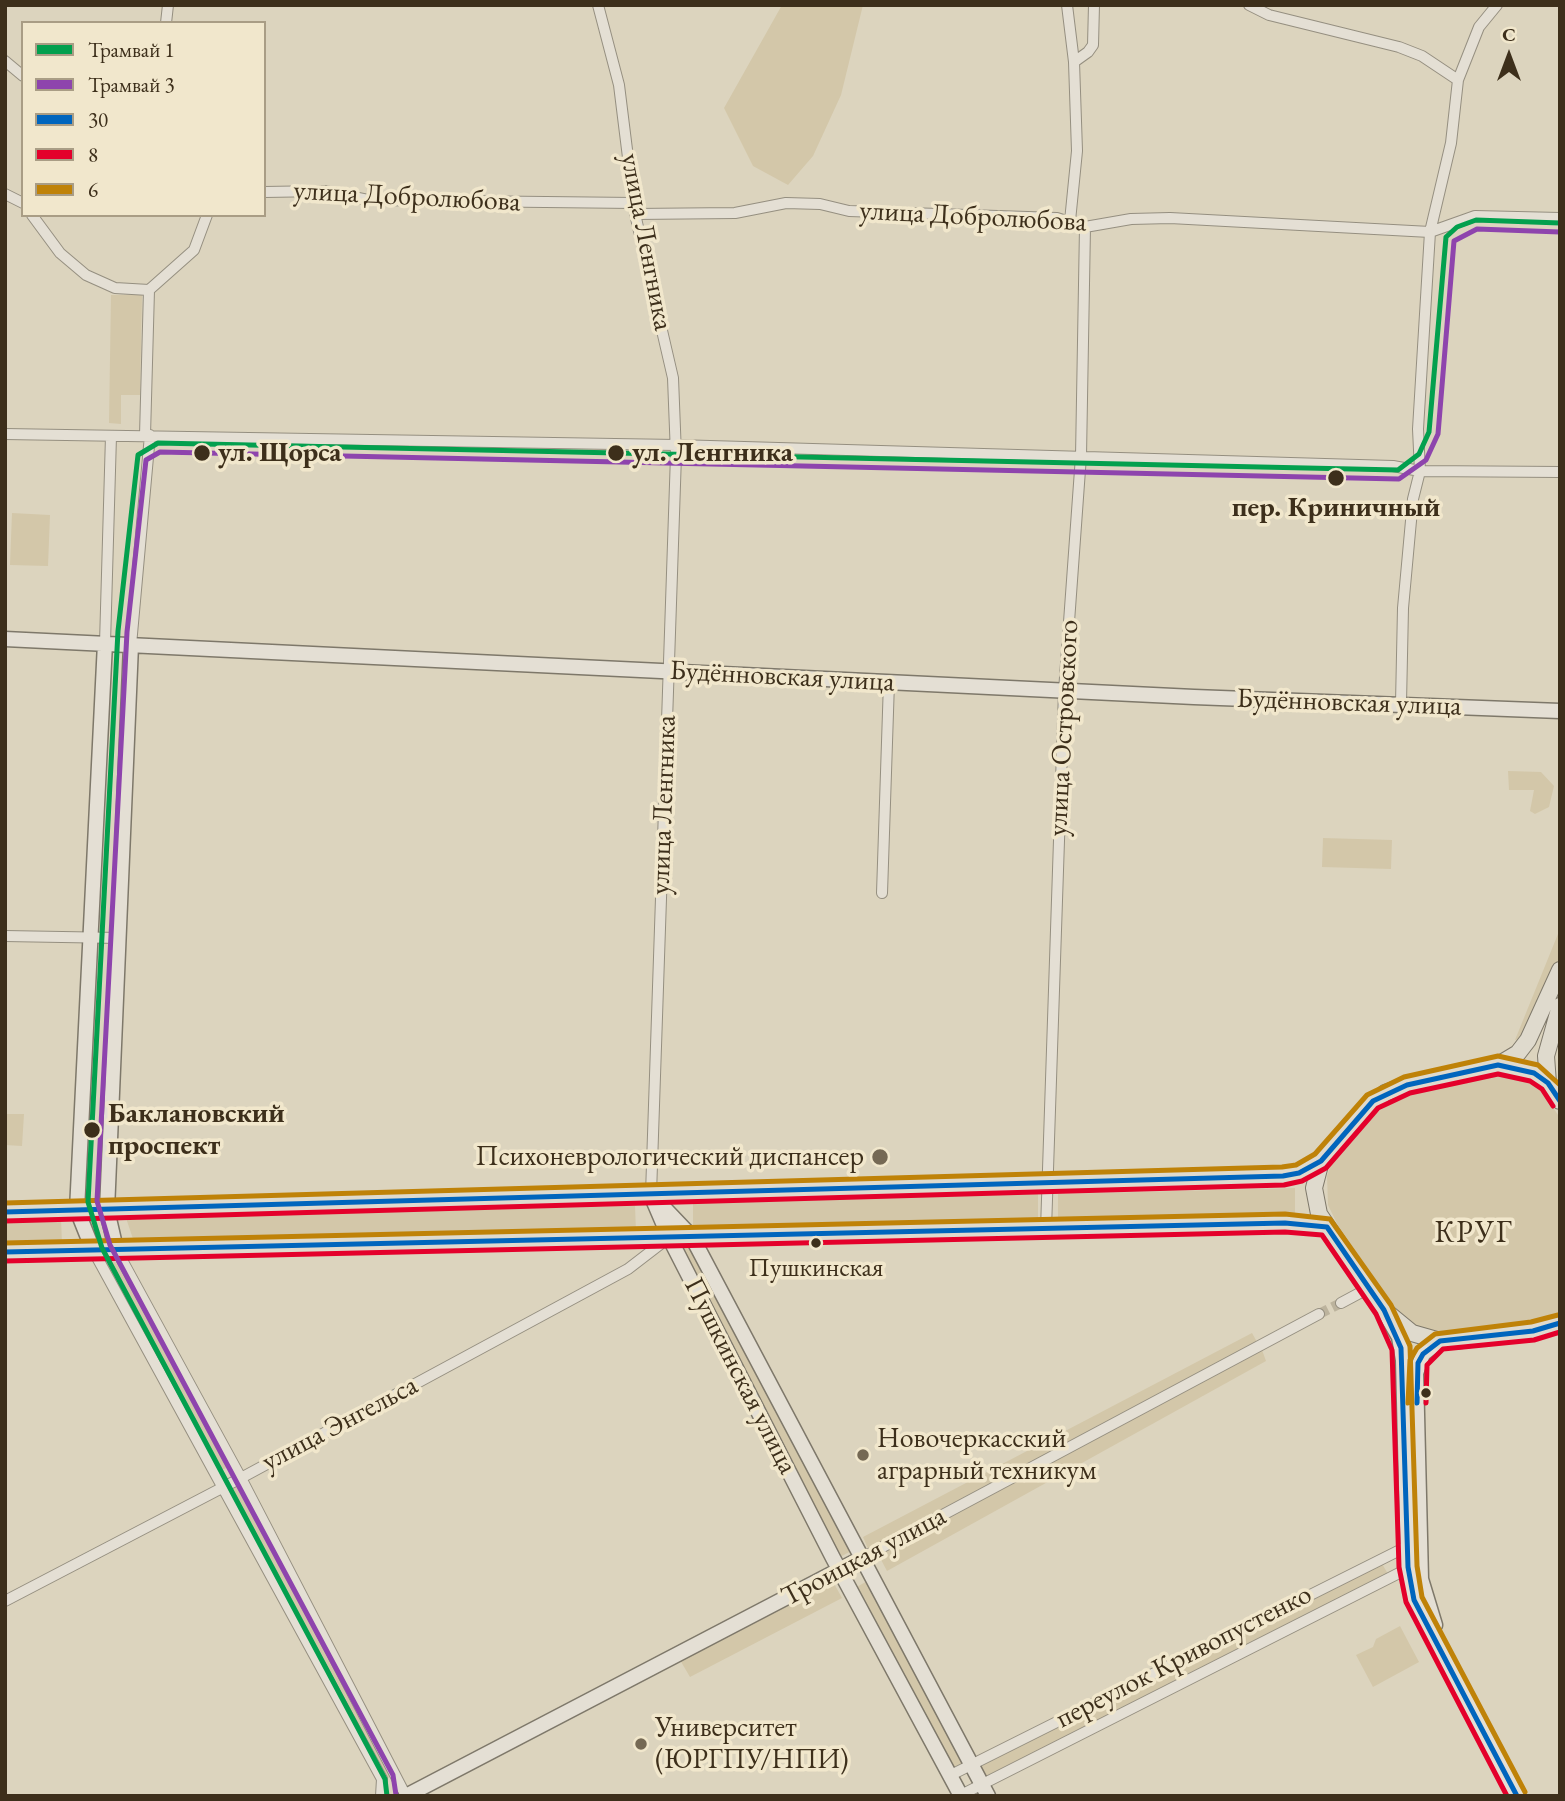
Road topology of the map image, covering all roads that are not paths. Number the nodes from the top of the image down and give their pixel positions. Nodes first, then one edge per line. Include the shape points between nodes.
1 (598, 5) edge
2 (1067, 5) edge
3 (1094, 5) edge
4 (1249, 5) edge
5 (1497, 5) edge
6 (5, 61) edge
7 (1074, 62) junction
8 (21, 74) edge
9 (1458, 80) junction
10 (266, 192) edge
11 (634, 203) junction
12 (635, 214) junction
13 (33, 217) edge
14 (1560, 218) edge
15 (206, 219) edge
16 (1070, 222) junction
17 (1086, 227) junction
18 (1430, 232) junction
19 (149, 290) junction
20 (5, 434) edge
21 (147, 435) junction
22 (111, 436) junction
23 (676, 445) junction
24 (1081, 456) junction
25 (1420, 471) junction
26 (1560, 472) edge
27 (5, 639) edge
28 (105, 643) junction
29 (131, 645) junction
30 (668, 671) junction
31 (889, 682) junction
32 (1064, 691) junction
33 (1401, 703) junction
34 (1560, 711) edge
35 (882, 894) dead end
36 (92, 935) junction
37 (5, 936) edge
38 (119, 938) junction
39 (1560, 970) edge
40 (1560, 1006) edge
41 (1498, 1065) junction
42 (1548, 1083) junction
43 (1560, 1101) edge
44 (1321, 1161) junction
45 (1046, 1183) junction
46 (651, 1194) junction
47 (77, 1210) junction
48 (107, 1210) junction
49 (5, 1212) edge
50 (1327, 1227) junction
51 (1046, 1229) junction
52 (669, 1237) junction
53 (692, 1237) junction
54 (116, 1249) junction
55 (93, 1250) junction
56 (5, 1252) edge
57 (1369, 1287) junction
58 (1341, 1303) tunnel mouth
59 (1384, 1310) junction
60 (1319, 1314) tunnel mouth
61 (1560, 1323) edge
62 (1440, 1341) junction
63 (241, 1478) junction
64 (223, 1487) junction
65 (1413, 1544) junction
66 (862, 1558) junction
67 (1414, 1566) junction
68 (840, 1570) junction
69 (5, 1601) edge
70 (972, 1764) junction
71 (951, 1776) junction
72 (985, 1790) edge
73 (961, 1795) edge
74 (381, 1796) edge
75 (406, 1796) edge
76 (1517, 1796) edge
77 (1527, 1796) edge

1 - 11 street, улица Ленгника via 619,85
2 - 7 street
3 - 7 street via 1093,45
4 - 9 street via 1269,15 1399,47
5 - 9 street via 1479,27
6 - 8 street
7 - 16 street via 1077,151
9 - 18 street via 1451,143
10 - 11 street, улица Добролюбова via 324,191 368,200
11 - 12 street, улица Ленгника
12 - 16 street, улица Добролюбова via 735,213 786,203 849,211 970,213
12 - 23 street, улица Ленгника via 673,378
13 - 19 street via 60,253 86,275 115,288
14 - 18 street, улица Добролюбова via 1475,216
15 - 19 street via 201,238 187,258
16 - 17 street, улица Добролюбова
17 - 18 street, улица Добролюбова via 1170,218
17 - 24 street, улица Островского
18 - 25 street via 1418,429
19 - 21 street
20 - 22 street
21 - 22 street
21 - 23 street
21 - 29 street
22 - 28 street
23 - 24 street
23 - 30 street, улица Ленгника
24 - 25 street via 1393,466
24 - 32 street, улица Островского
25 - 26 street
25 - 33 street via 1403,608
27 - 28 street, Будённовская улица
28 - 29 street, Будённовская улица
28 - 36 street
29 - 30 street, Будённовская улица
29 - 38 street
30 - 31 street, Будённовская улица
30 - 46 street, улица Ленгника
31 - 32 street, Будённовская улица
31 - 35 street
32 - 33 street, Будённовская улица
32 - 45 street, улица Островского
33 - 34 street, Будённовская улица
36 - 37 street
36 - 38 street
36 - 47 street
38 - 48 street
39 - 41 main road via 1528,1040 1518,1053
40 - 42 main road via 1546,1056
41 - 42 main road via 1526,1070
41 - 44 main road via 1385,1093 1364,1110
42 - 43 main road
44 - 45 main road via 1283,1176
44 - 50 main road via 1315,1176 1315,1201
45 - 46 main road
45 - 51 street, улица Островского
46 - 48 main road
46 - 52 street, Пушкинская улица
46 - 53 street, Пушкинская улица
47 - 48 main road
47 - 49 main road
47 - 55 street
48 - 54 street
50 - 51 main road via 1285,1223
50 - 57 main road
51 - 53 main road
52 - 53 main road
52 - 54 main road
52 - 63 street, улица Энгельса via 628,1269
52 - 68 street, Пушкинская улица
53 - 66 street, Пушкинская улица
54 - 55 main road
54 - 63 street
55 - 56 main road
55 - 64 street
57 - 58 street
57 - 59 main road
59 - 62 main road via 1412,1333
59 - 65 street via 1403,1360
60 - 66 street, Троицкая улица
61 - 62 main road via 1533,1331
62 - 65 street via 1423,1354 1416,1373
63 - 64 street, улица Энгельса
63 - 75 street
64 - 69 street, улица Энгельса
64 - 74 street via 382,1779
65 - 67 street
65 - 70 street, переулок Кривопустенко
66 - 68 street, Троицкая улица
66 - 70 street, Пушкинская улица
67 - 72 street, переулок Кривопустенко
67 - 76 street via 1421,1618
67 - 77 street via 1429,1614
68 - 71 street, Пушкинская улица
68 - 75 street, Троицкая улица
70 - 71 street, переулок Кривопустенко
70 - 72 street, Пушкинская улица
71 - 73 street, Пушкинская улица
72 - 73 street, переулок Кривопустенко

